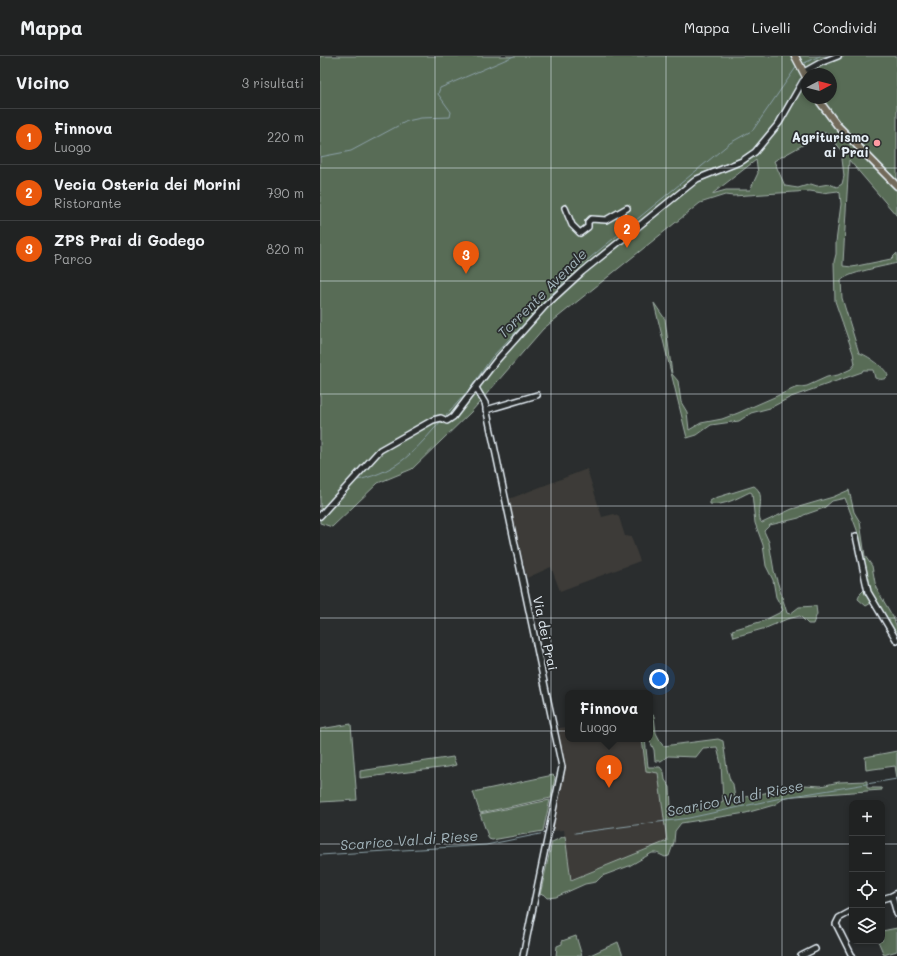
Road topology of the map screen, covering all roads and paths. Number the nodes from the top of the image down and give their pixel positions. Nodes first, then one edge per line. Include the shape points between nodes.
1 (796, 56) edge
2 (838, 56) edge
3 (802, 68) edge
4 (811, 68) edge
5 (801, 84) edge
6 (821, 104) edge
7 (897, 186) edge
8 (565, 208) dead end
9 (627, 208) dead end
10 (476, 388) junction
11 (537, 395) dead end
12 (486, 410) junction
13 (320, 516) edge
14 (856, 536) dead end
15 (897, 641) edge
16 (894, 894) edge
17 (849, 913) edge
18 (897, 914) edge
19 (815, 949) dead end
20 (523, 956) edge
21 (800, 956) edge
22 (852, 956) edge

1 - 3 main road
2 - 4 street
5 - 10 street via 779,123 755,152 742,161 698,179 613,246 554,297 496,361
6 - 7 main road via 837,125
8 - 9 street via 572,225 580,233 588,227 590,220 606,220
10 - 12 street, Via dei Prai via 481,393
10 - 13 street via 453,417 433,420 380,450
11 - 12 street
12 - 20 street, Via dei Prai via 562,767
14 - 15 street via 868,592
16 - 18 street
17 - 22 street via 839,918 836,924
19 - 21 street

